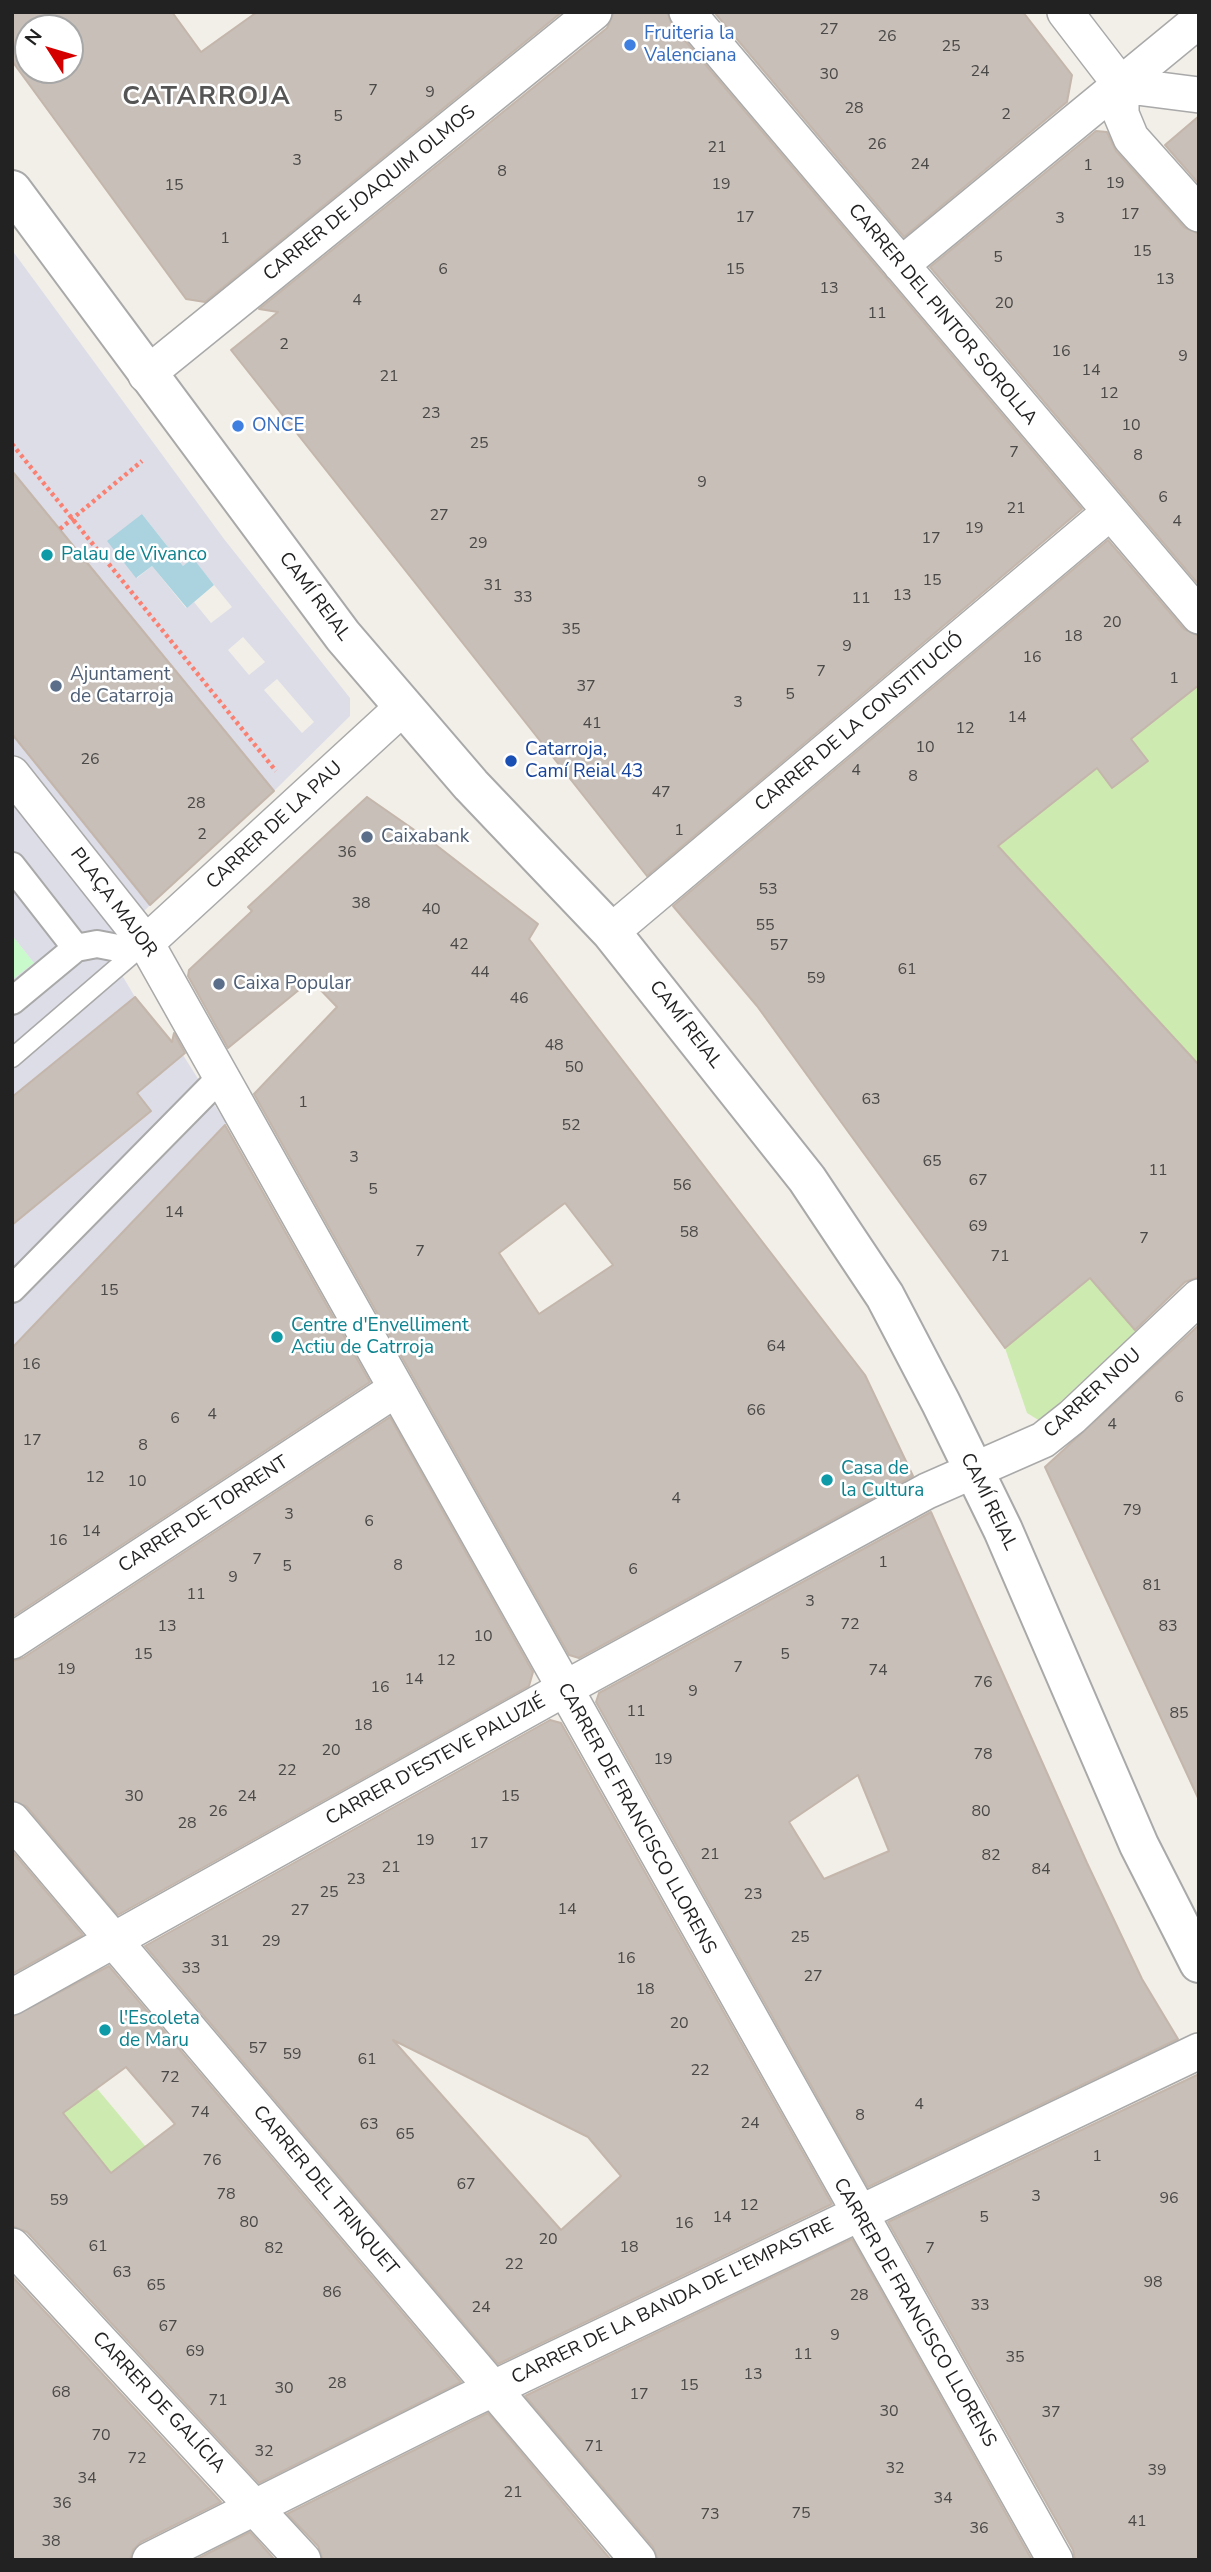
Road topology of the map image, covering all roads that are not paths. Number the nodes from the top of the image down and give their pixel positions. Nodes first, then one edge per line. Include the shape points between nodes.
1 (594, 12) edge
2 (687, 12) edge
3 (1065, 12) edge
4 (1199, 20) edge
5 (1121, 85) junction
6 (1199, 96) edge
7 (12, 190) edge
8 (1199, 214) edge
9 (901, 265) junction
10 (146, 375) junction
11 (1109, 513) junction
12 (1199, 616) edge
13 (402, 708) junction
14 (12, 774) edge
15 (12, 866) edge
16 (611, 932) junction
17 (134, 946) junction
18 (76, 948) junction
19 (12, 1001) edge
20 (12, 1058) edge
21 (217, 1081) junction
22 (12, 1289) edge
23 (1199, 1297) edge
24 (396, 1389) junction
25 (973, 1470) junction
26 (12, 1641) edge
27 (564, 1689) junction
28 (12, 1820) edge
29 (114, 1940) junction
30 (1199, 1963) edge
31 (12, 1997) edge
32 (1199, 2051) edge
33 (858, 2213) junction
34 (12, 2246) edge
35 (492, 2389) junction
36 (255, 2507) junction
37 (150, 2560) edge
38 (303, 2560) edge
39 (638, 2560) edge
40 (1055, 2560) edge

1 - 10 street, CARRER DE JOAQUIM OLMOS
2 - 9 street, CARRER DEL PINTOR SOROLLA
3 - 5 street
4 - 5 street
5 - 6 street
5 - 8 street via 1121,114 1131,138
5 - 9 street
7 - 10 street, CAMÍ REIAL
9 - 11 street, CARRER DEL PINTOR SOROLLA
10 - 13 street, CAMÍ REIAL
11 - 12 street, CARRER DEL PINTOR SOROLLA
11 - 16 street, CARRER DE LA CONSTITUCIÓ
13 - 16 street, CAMÍ REIAL
13 - 17 street, CARRER DE LA PAU
14 - 17 street, PLAÇA MAJOR
15 - 18 street
16 - 25 street, CAMÍ REIAL via 807,1179 885,1296
17 - 18 street, PLAÇA MAJOR
17 - 20 lane
17 - 21 street, PLAÇA MAJOR
18 - 19 street
21 - 22 street
21 - 24 street, CARRER DE FRANCISCO LLORENS
23 - 25 street, CARRER NOU via 1056,1431
24 - 26 street, CARRER DE TORRENT
24 - 27 street, CARRER DE FRANCISCO LLORENS
25 - 27 street, CARRER D'ESTEVE PALUZIÉ
25 - 30 street, CAMÍ REIAL via 1139,1845
27 - 29 street, CARRER D'ESTEVE PALUZIÉ
27 - 33 street, CARRER DE FRANCISCO LLORENS
28 - 29 street, CARRER DEL TRINQUET
29 - 31 street, CARRER D'ESTEVE PALUZIÉ
29 - 35 street, CARRER DEL TRINQUET
32 - 33 street, CARRER DE LA BANDA DE L'EMPASTRE
33 - 35 street, CARRER DE LA BANDA DE L'EMPASTRE
33 - 40 street, CARRER DE FRANCISCO LLORENS
34 - 36 street, CARRER DE GALÍCIA
35 - 36 street, CARRER DE LA BANDA DE L'EMPASTRE
35 - 39 street, CARRER DEL TRINQUET
36 - 37 street, CARRER DE LA BANDA DE L'EMPASTRE
36 - 38 street, CARRER DE GALÍCIA

